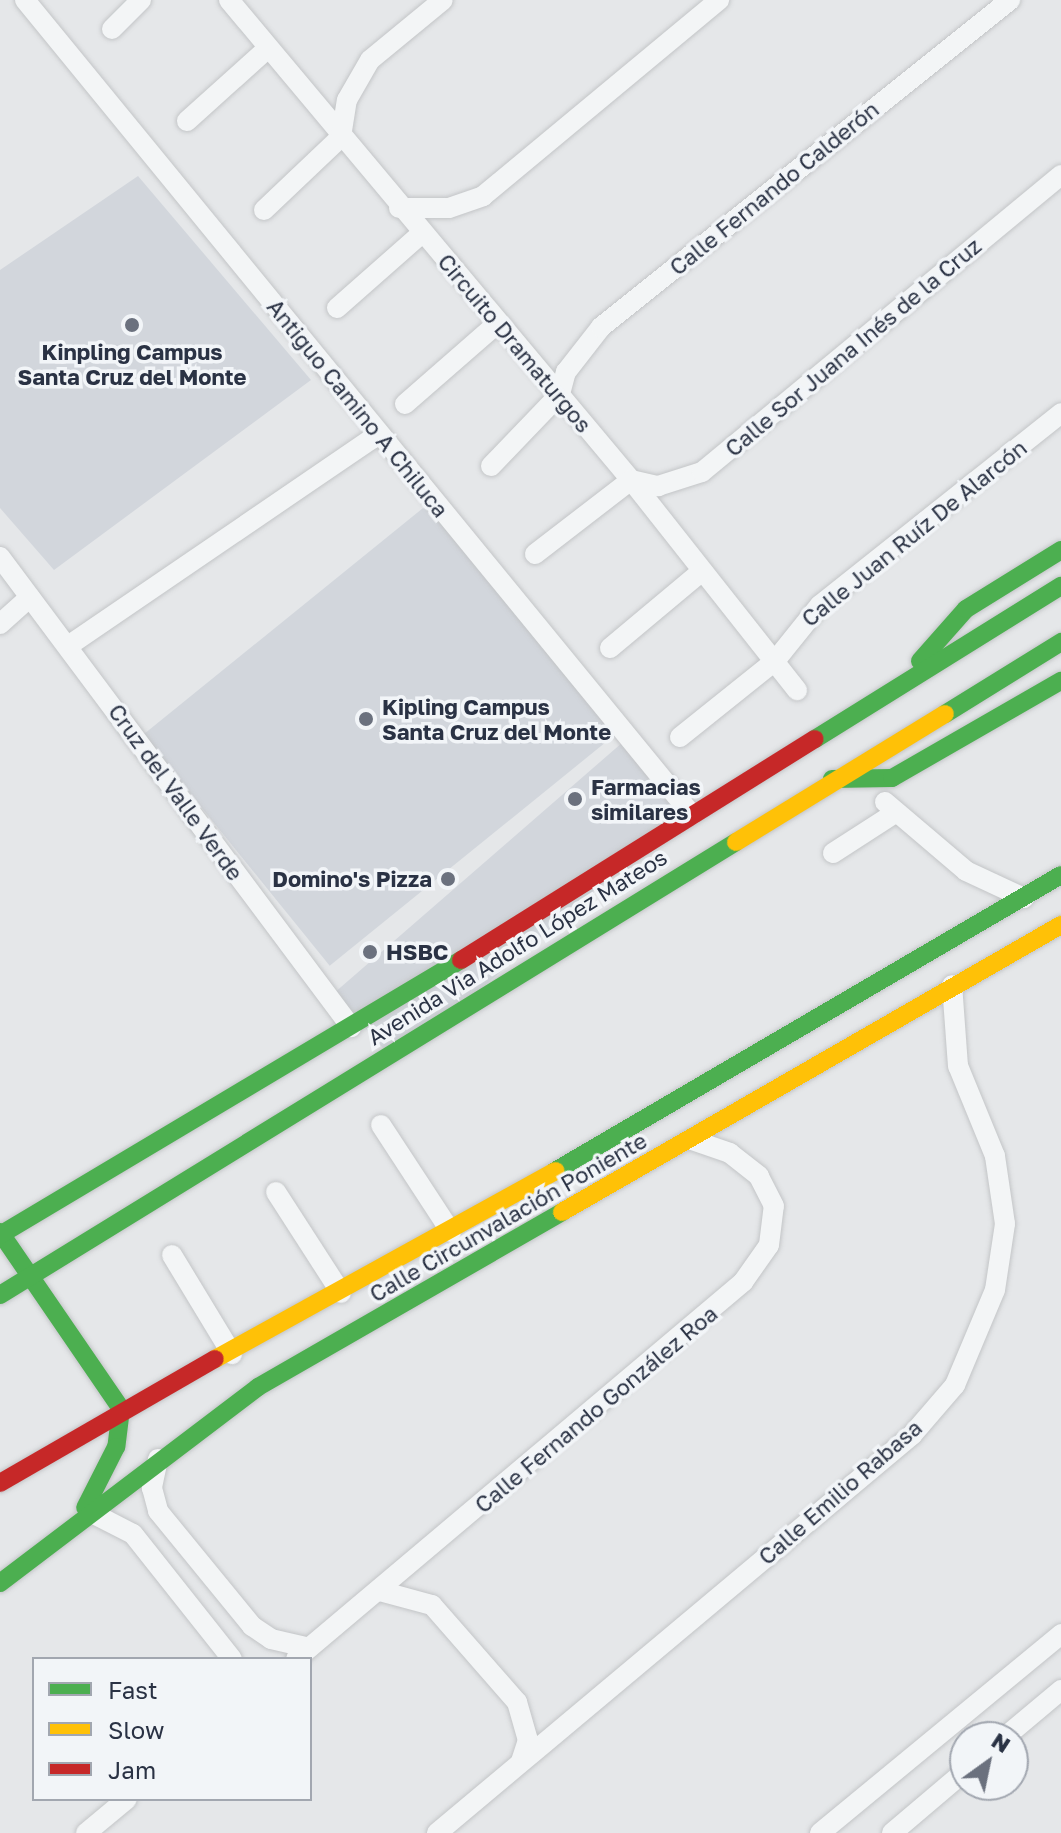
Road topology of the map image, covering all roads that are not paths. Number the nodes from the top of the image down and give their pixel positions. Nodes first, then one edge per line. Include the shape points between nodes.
1 (25, 0) edge
2 (141, 0) edge
3 (229, 0) edge
4 (443, 0) edge
5 (719, 0) edge
6 (1010, 0) edge
7 (112, 29) dead end
8 (268, 48) junction
9 (187, 121) dead end
10 (341, 137) junction
11 (1061, 175) edge
12 (399, 208) junction
13 (264, 210) dead end
14 (422, 233) junction
15 (337, 308) dead end
16 (498, 323) junction
17 (560, 394) junction
18 (405, 404) dead end
19 (1061, 413) edge
20 (379, 434) junction
21 (491, 466) dead end
22 (631, 480) junction
23 (1061, 550) edge
24 (535, 554) dead end
25 (0, 557) edge
26 (702, 571) junction
27 (1061, 586) edge
28 (30, 597) junction
29 (0, 624) edge
30 (1061, 642) edge
31 (68, 646) junction
32 (610, 648) dead end
33 (775, 661) junction
34 (906, 677) junction
35 (1061, 681) edge
36 (797, 690) dead end
37 (680, 737) dead end
38 (832, 779) junction
39 (692, 815) junction
40 (833, 853) dead end
41 (1061, 875) edge
42 (1024, 898) junction
43 (1061, 925) edge
44 (952, 985) junction
45 (351, 1027) junction
46 (381, 1125) dead end
47 (692, 1140) junction
48 (276, 1192) dead end
49 (451, 1232) junction
50 (1, 1234) edge
51 (172, 1255) dead end
52 (32, 1276) junction
53 (341, 1293) junction
54 (0, 1295) edge
55 (232, 1354) junction
56 (121, 1409) junction
57 (159, 1456) junction
58 (0, 1483) edge
59 (82, 1518) junction
60 (0, 1583) edge
61 (380, 1591) junction
62 (1061, 1634) edge
63 (302, 1654) edge
64 (230, 1657) edge
65 (1061, 1690) edge
66 (1024, 1721) edge
67 (521, 1761) junction
68 (949, 1785) edge
69 (125, 1801) edge
70 (86, 1833) edge
71 (437, 1833) edge
72 (820, 1833) edge
73 (892, 1833) edge

1 - 20 street, Antiguo Camino A Chiluca
2 - 7 street
3 - 8 street, Circuito Dramaturgos
4 - 10 street via 370,60 347,100
5 - 12 street via 483,196 449,208
6 - 17 street, Calle Fernando Calderón via 601,327 566,372
8 - 9 street
8 - 10 street, Circuito Dramaturgos
10 - 12 street, Circuito Dramaturgos
10 - 13 street
11 - 22 street, Calle Sor Juana Inés de la Cruz via 702,472 658,486
12 - 14 street, Circuito Dramaturgos
14 - 15 street
14 - 16 street, Circuito Dramaturgos
16 - 17 street, Circuito Dramaturgos
16 - 18 street
17 - 21 street, Calle Fernando Calderón
17 - 22 street, Circuito Dramaturgos
19 - 33 street, Calle Juan Ruíz De Alarcón via 820,605
20 - 31 street
20 - 39 street, Antiguo Camino A Chiluca
22 - 24 street
22 - 26 street, Circuito Dramaturgos
23 - 34 main road via 966,609
25 - 28 street, Cruz del Valle Verde
26 - 32 street
26 - 33 street, Circuito Dramaturgos
27 - 34 main road, Avenida Via Adolfo López Mateos
28 - 29 street
28 - 31 street, Cruz del Valle Verde
30 - 38 main road, Avenida Via Adolfo López Mateos
31 - 45 street, Cruz del Valle Verde
33 - 36 street, Circuito Dramaturgos
33 - 37 street, Calle Juan Ruíz De Alarcón
34 - 39 main road, Avenida Via Adolfo López Mateos
35 - 38 main road via 892,778
38 - 52 main road, Avenida Via Adolfo López Mateos
39 - 45 main road, Avenida Via Adolfo López Mateos
40 - 42 street via 890,807 966,871
41 - 42 main road, Calle Circunvalación Poniente
42 - 49 main road, Calle Circunvalación Poniente
43 - 44 main road, Calle Circunvalación Poniente
44 - 47 main road, Calle Circunvalación Poniente
44 - 67 street, Calle Emilio Rabasa via 958,1066 995,1156 1005,1224 995,1290 955,1385 912,1435
45 - 50 main road, Avenida Via Adolfo López Mateos
46 - 49 street
47 - 57 main road, Calle Circunvalación Poniente via 258,1387
47 - 61 street, Calle Fernando González Roa via 730,1153 759,1176 774,1206 761,1257 702,1322
48 - 53 street
49 - 53 main road, Calle Circunvalación Poniente
50 - 52 main road
51 - 55 street
52 - 54 main road, Avenida Via Adolfo López Mateos
52 - 56 main road
53 - 55 main road, Calle Circunvalación Poniente
55 - 56 main road, Calle Circunvalación Poniente
56 - 58 main road, Calle Circunvalación Poniente
56 - 59 main road via 116,1447
57 - 59 main road, Calle Circunvalación Poniente
57 - 63 street via 152,1488 158,1511 252,1626
59 - 60 main road, Calle Circunvalación Poniente
59 - 64 street via 133,1534
61 - 63 street, Calle Fernando González Roa
61 - 67 street via 432,1605 517,1702 528,1740
62 - 72 street
65 - 66 street
67 - 71 street, Calle Emilio Rabasa
68 - 73 street
69 - 70 street

